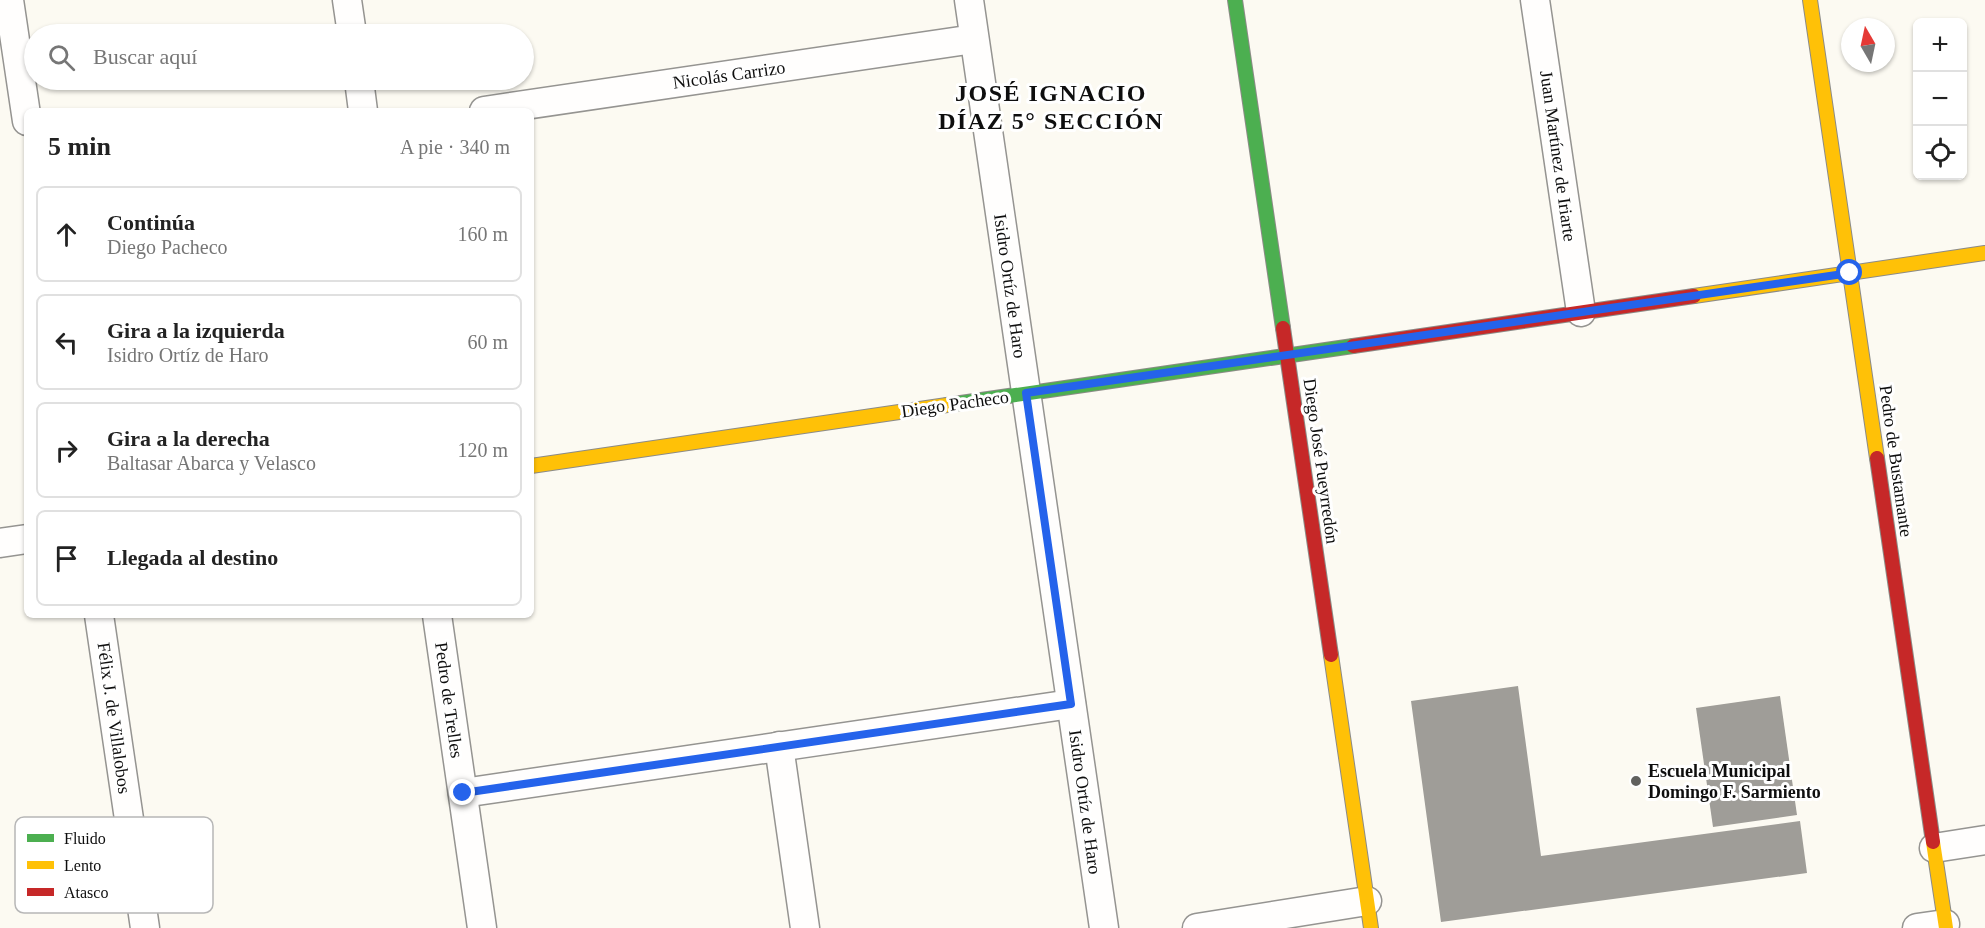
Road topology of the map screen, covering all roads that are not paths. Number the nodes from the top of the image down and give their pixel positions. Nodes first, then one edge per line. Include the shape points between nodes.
1 (9, 0) edge
2 (347, 0) edge
3 (969, 0) edge
4 (1235, 0) edge
5 (1535, 0) edge
6 (1810, 0) edge
7 (351, 24) edge
8 (974, 39) junction
9 (360, 90) edge
10 (25, 108) edge
11 (363, 108) edge
12 (504, 108) edge
13 (1985, 254) edge
14 (1850, 273) junction
15 (1581, 312) junction
16 (1288, 355) junction
17 (1026, 393) junction
18 (534, 466) edge
19 (24, 539) edge
20 (0, 543) edge
21 (99, 618) edge
22 (437, 618) edge
23 (1071, 704) junction
24 (779, 746) junction
25 (463, 793) junction
26 (129, 817) edge
27 (1985, 840) edge
28 (1934, 848) junction
29 (143, 913) edge
30 (1369, 914) edge
31 (1945, 926) edge
32 (145, 928) edge
33 (483, 928) edge
34 (805, 928) edge
35 (1104, 928) edge
36 (1197, 928) edge
37 (1917, 928) edge

1 - 10 street
2 - 7 street
3 - 8 street, Isidro Ortíz de Haro
4 - 16 street, Diego José Pueyrredón
5 - 15 street, Juan Martínez de Iriarte
6 - 14 street, Pedro de Bustamante
8 - 12 street, Nicolás Carrizo
8 - 17 street, Isidro Ortíz de Haro
9 - 11 street
13 - 14 street, Diego Pacheco
14 - 15 street, Diego Pacheco
14 - 28 street, Pedro de Bustamante
15 - 16 street, Diego Pacheco
16 - 17 street, Diego Pacheco
16 - 30 street, Diego José Pueyrredón
17 - 18 street, Diego Pacheco
17 - 23 street, Isidro Ortíz de Haro
19 - 20 street
21 - 26 street, Félix J. de Villalobos
22 - 25 street, Pedro de Trelles
23 - 24 street
23 - 35 street, Isidro Ortíz de Haro
24 - 25 street
24 - 34 street
25 - 33 street, Pedro de Trelles
27 - 28 street
28 - 31 street, Pedro de Bustamante
29 - 32 street, Félix J. de Villalobos
30 - 36 street
31 - 37 street

